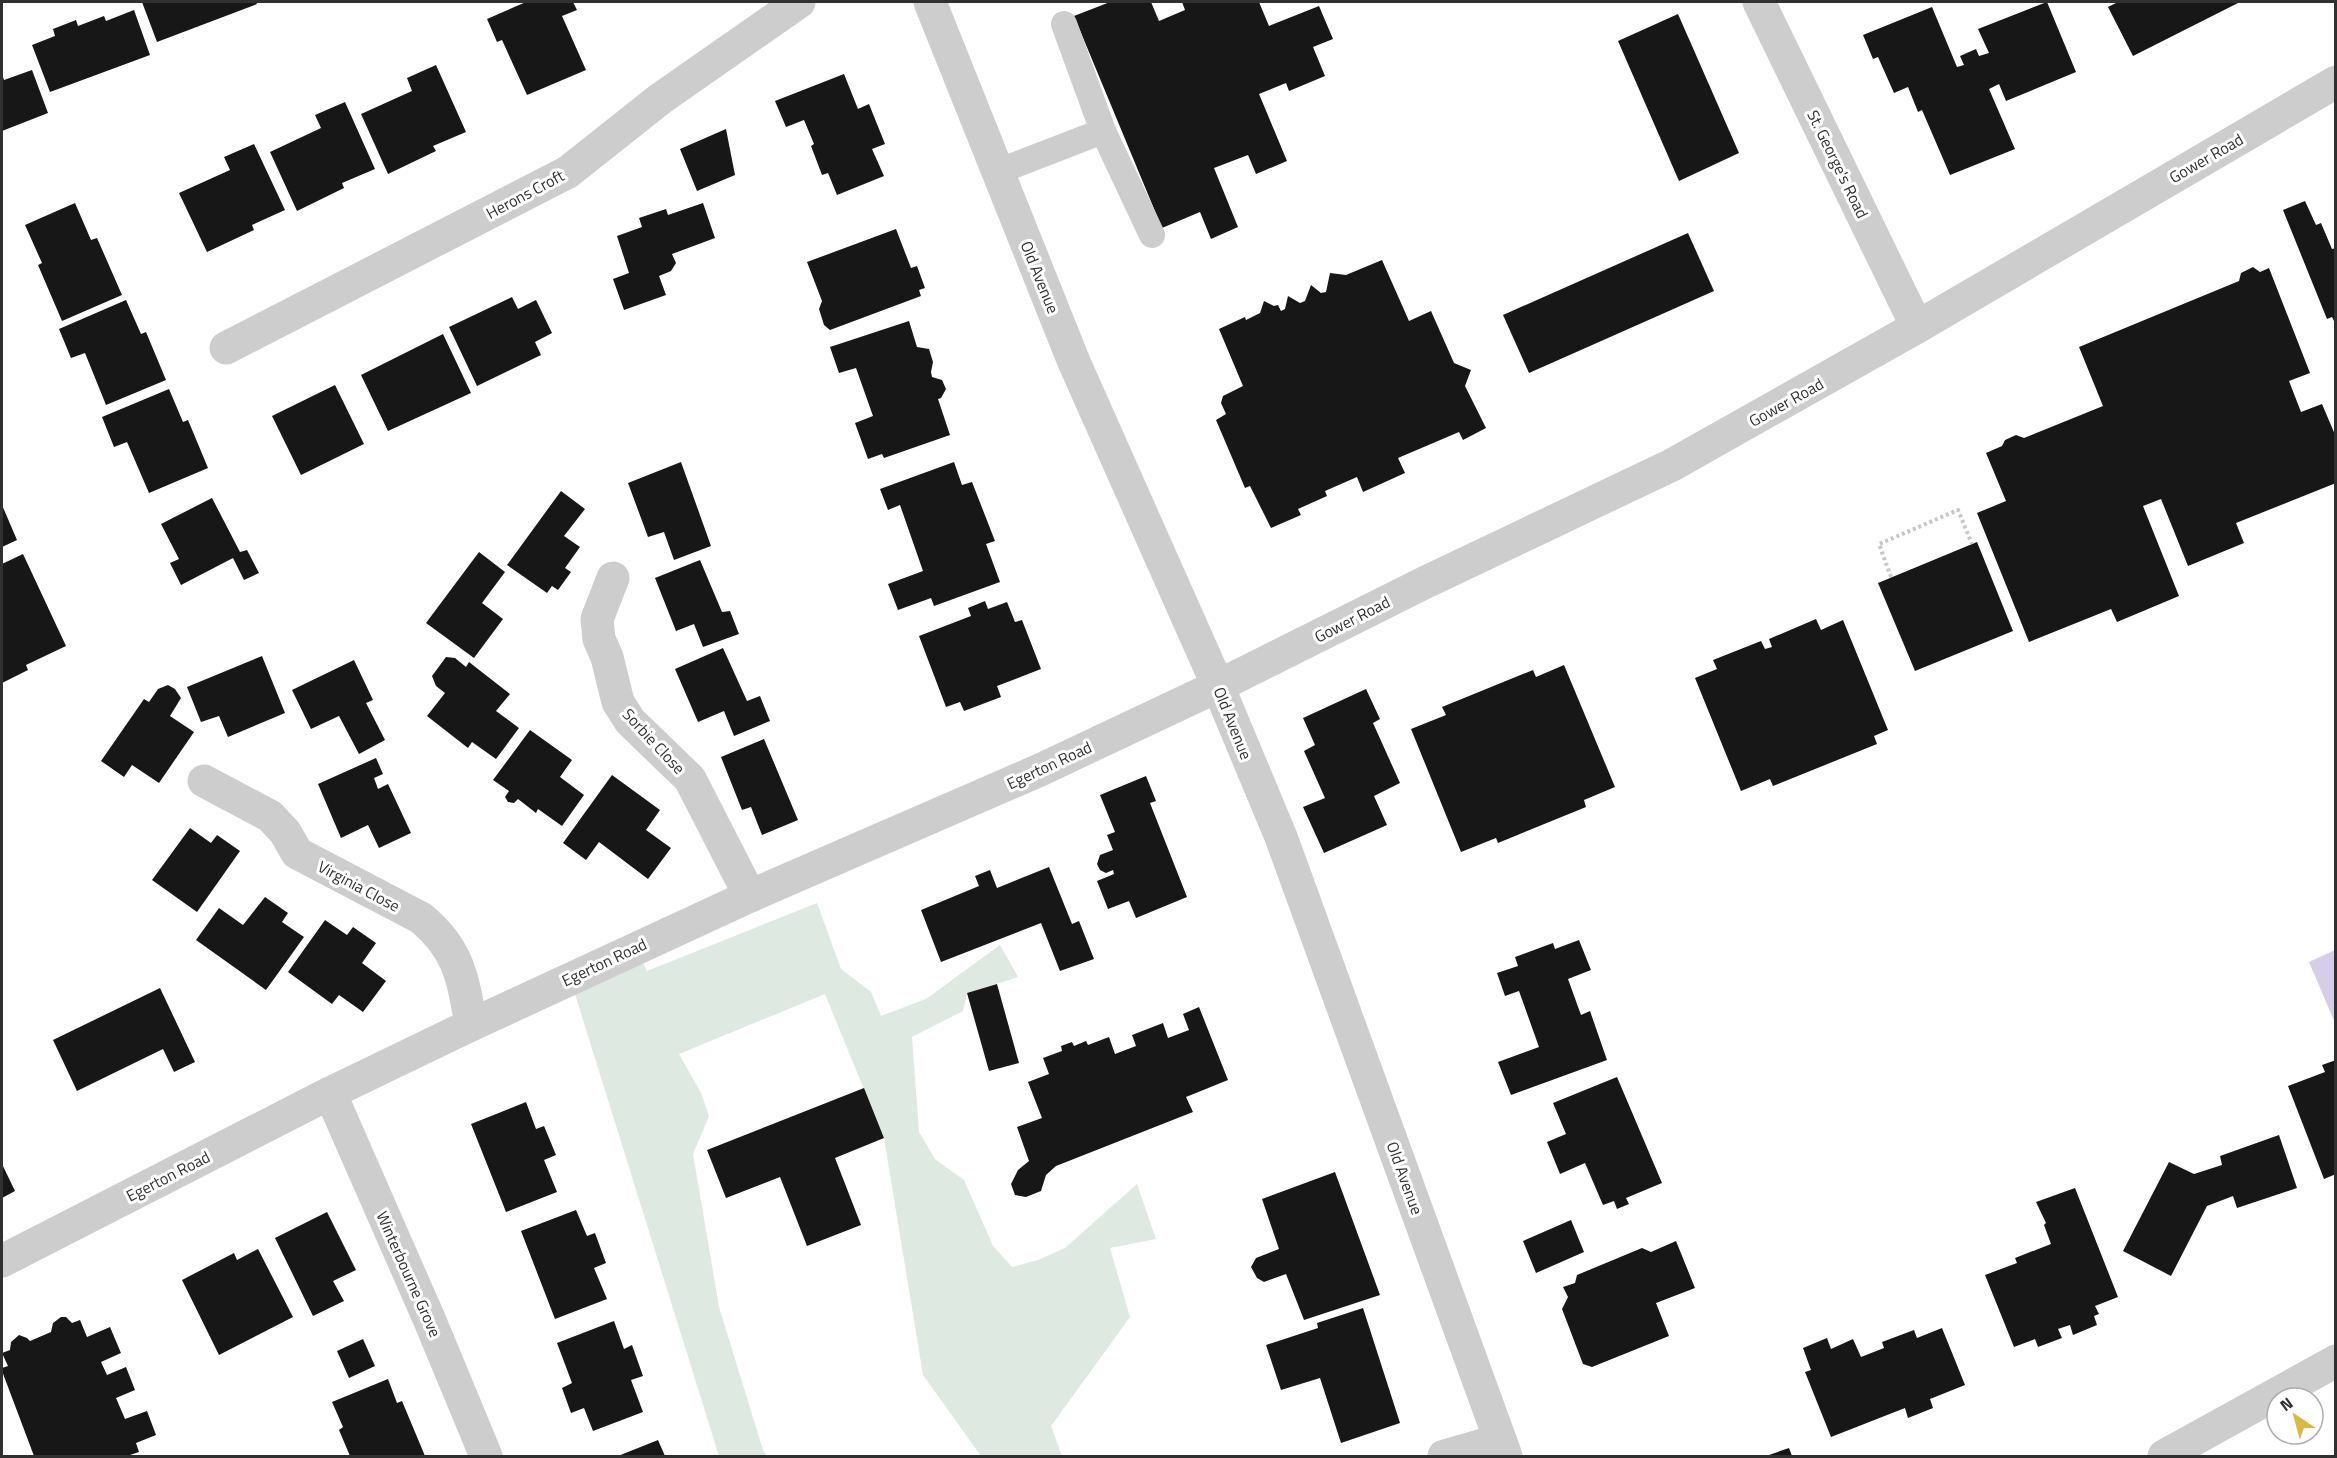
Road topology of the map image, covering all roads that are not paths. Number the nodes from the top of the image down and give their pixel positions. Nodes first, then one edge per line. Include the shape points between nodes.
1 (799, 2) edge
2 (930, 2) edge
3 (1759, 2) edge
4 (1064, 24) dead end
5 (2336, 82) edge
6 (1104, 131) junction
7 (997, 172) junction
8 (1152, 235) dead end
9 (1917, 327) junction
10 (226, 348) dead end
11 (613, 578) dead end
12 (1218, 686) junction
13 (204, 781) dead end
14 (750, 896) junction
15 (471, 1025) junction
16 (330, 1093) junction
17 (2, 1261) edge
18 (2336, 1361) edge
19 (1503, 1448) edge
20 (486, 1456) edge
21 (1444, 1456) edge
22 (2164, 1456) edge

1 - 10 street, Herons Croft via 660,99 568,172
2 - 7 street, Old Avenue
3 - 9 street, St. George's Road
4 - 6 lane
5 - 9 street, Gower Road
6 - 7 lane
6 - 8 lane
7 - 12 street, Old Avenue via 1074,362
9 - 12 street, Gower Road via 1672,465
11 - 14 street, Sorbie Close via 597,619 618,702 630,721 690,779
12 - 14 street, Egerton Road via 1040,770
12 - 19 street, Old Avenue via 1281,837
13 - 15 street, Virginia Close via 270,816 297,853 435,929 462,975
14 - 15 street, Egerton Road
15 - 16 street, Egerton Road
16 - 17 street, Egerton Road
16 - 20 street, Winterbourne Grove
18 - 22 street
19 - 21 street

